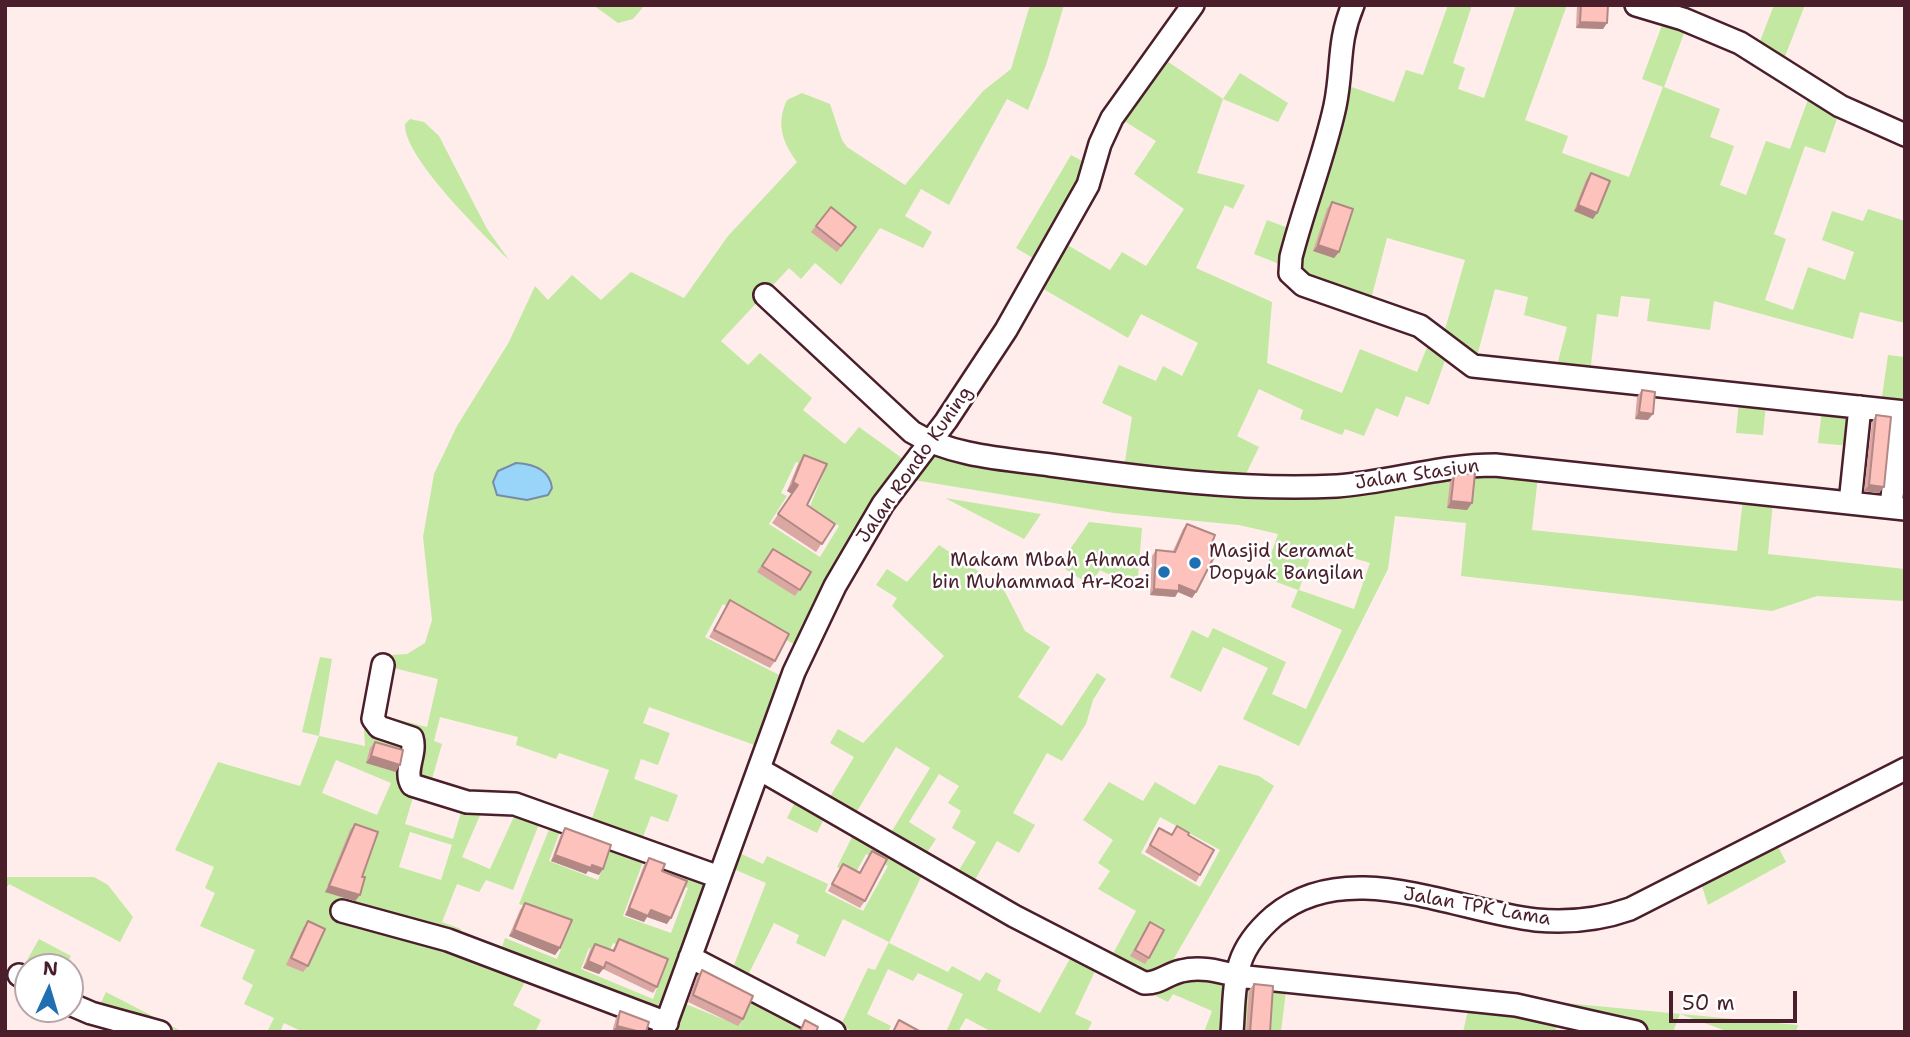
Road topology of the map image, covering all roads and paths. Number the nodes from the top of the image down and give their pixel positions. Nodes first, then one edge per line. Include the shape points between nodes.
1 (1193, 5) edge
2 (1353, 5) edge
3 (1636, 5) edge
4 (1905, 135) edge
5 (765, 295) dead end
6 (1860, 407) junction
7 (1903, 412) edge
8 (930, 442) junction
9 (1850, 503) junction
10 (1898, 508) edge
11 (383, 665) dead end
12 (759, 769) junction
13 (1905, 769) edge
14 (719, 877) junction
15 (342, 911) dead end
16 (690, 957) junction
17 (1237, 976) junction
18 (84, 1010) edge
19 (665, 1027) edge
20 (160, 1032) edge
21 (834, 1032) edge
22 (1232, 1032) edge
23 (1636, 1032) edge

1 - 8 street, Jalan Rondo Kuning via 1112,118 1088,185 1068,222 986,363
2 - 6 street via 1340,44 1339,85 1327,139 1290,257 1290,273 1296,279 1315,290 1420,326 1474,366
3 - 4 street via 1740,43 1840,106
5 - 8 street via 874,399
6 - 7 street
6 - 9 street
7 - 10 street
8 - 9 street, Jalan Stasiun via 1006,459 1180,481 1334,486 1495,465
8 - 12 street, Jalan Rondo Kuning via 867,529 835,586 798,663
9 - 10 street, Jalan Stasiun
11 - 14 street via 373,719 379,727 412,738 408,778 412,785 467,802 515,804
12 - 14 street, Jalan Rondo Kuning
12 - 17 street via 1135,980 1156,983 1178,971 1200,969
13 - 17 street, Jalan TPK Lama via 1630,909 1600,919 1534,920 1388,891 1317,893 1291,904 1264,925 1246,949
14 - 16 street, Jalan Rondo Kuning
15 - 19 street via 448,940
16 - 19 street, Jalan Rondo Kuning
16 - 21 street
17 - 22 street, Jalan TPK Lama
17 - 23 street via 1516,1005
18 - 20 street

